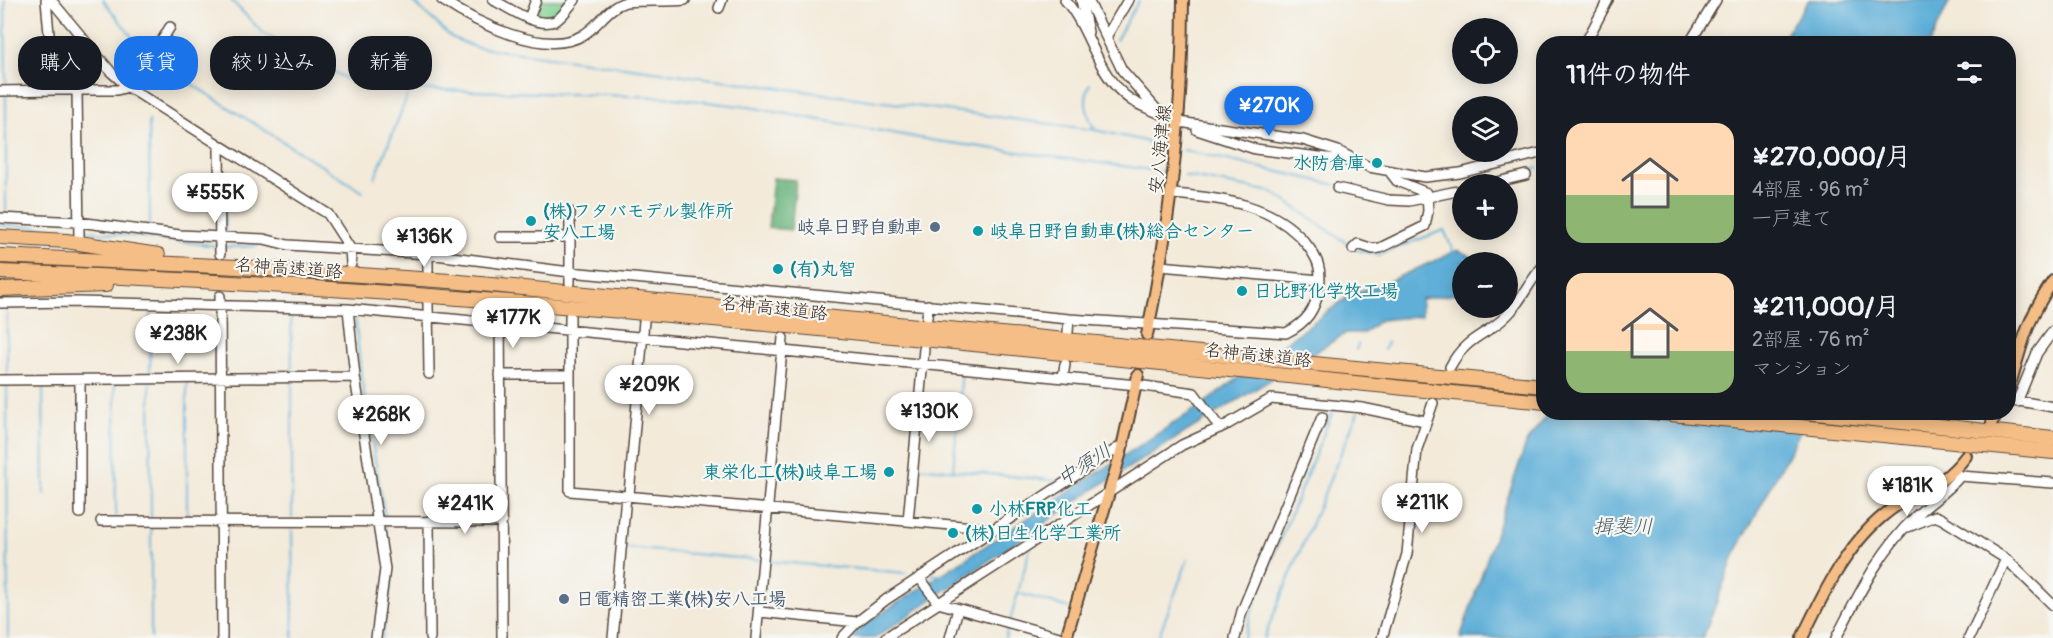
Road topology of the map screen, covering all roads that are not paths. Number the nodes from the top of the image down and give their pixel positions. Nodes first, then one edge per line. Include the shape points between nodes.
1 (49, 0) edge
2 (442, 0) edge
3 (493, 0) edge
4 (536, 0) edge
5 (574, 0) edge
6 (685, 0) edge
7 (1065, 0) edge
8 (1081, 0) edge
9 (1088, 0) edge
10 (1128, 0) edge
11 (1183, 0) edge
12 (1608, 0) edge
13 (1716, 0) edge
14 (529, 18) junction
15 (170, 27) dead end
16 (51, 36) edge
17 (164, 36) edge
18 (1589, 36) edge
19 (1694, 36) edge
20 (1106, 37) junction
21 (1089, 38) junction
22 (114, 75) edge
23 (54, 90) edge
24 (77, 90) edge
25 (132, 90) edge
26 (0, 91) edge
27 (1157, 110) junction
28 (1179, 122) junction
29 (219, 147) junction
30 (1536, 154) edge
31 (1356, 161) junction
32 (1390, 172) junction
33 (1526, 176) dead end
34 (1518, 178) edge
35 (1337, 188) dead end
36 (1452, 192) edge
37 (1173, 194) junction
38 (1428, 198) junction
39 (570, 212) dead end
40 (0, 218) edge
41 (78, 222) junction
42 (0, 237) edge
43 (220, 237) junction
44 (500, 237) dead end
45 (570, 237) junction
46 (79, 238) tunnel mouth
47 (350, 249) junction
48 (1353, 249) dead end
49 (220, 254) dead end
50 (428, 255) junction
51 (0, 256) edge
52 (351, 264) dead end
53 (500, 265) junction
54 (1160, 266) junction
55 (428, 271) dead end
56 (0, 272) edge
57 (570, 272) junction
58 (500, 275) tunnel mouth
59 (1536, 276) edge
60 (650, 279) junction
61 (1320, 280) junction
62 (450, 281) junction
63 (2053, 282) edge
64 (570, 283) dead end
65 (273, 285) junction
66 (0, 289) edge
67 (649, 290) dead end
68 (788, 292) junction
69 (352, 298) dead end
70 (220, 301) junction
71 (0, 303) edge
72 (428, 303) dead end
73 (787, 303) tunnel mouth
74 (928, 305) junction
75 (350, 309) junction
76 (500, 309) tunnel mouth
77 (428, 316) junction
78 (570, 316) dead end
79 (927, 318) dead end
80 (1069, 319) junction
81 (644, 321) dead end
82 (499, 322) junction
83 (1150, 323) junction
84 (569, 329) junction
85 (2053, 331) edge
86 (1068, 332) dead end
87 (1147, 335) dead end
88 (641, 336) junction
89 (783, 338) tunnel mouth
90 (783, 349) junction
91 (924, 350) dead end
92 (2016, 361) edge
93 (923, 363) junction
94 (1065, 364) dead end
95 (1450, 367) dead end
96 (429, 374) dead end
97 (500, 375) junction
98 (569, 375) junction
99 (355, 377) junction
100 (1063, 377) junction
101 (220, 378) junction
102 (0, 380) edge
103 (80, 380) junction
104 (1138, 380) junction
105 (1536, 385) edge
106 (2016, 395) edge
107 (1536, 401) edge
108 (2016, 401) edge
109 (1433, 403) dead end
110 (2053, 407) edge
111 (1322, 417) dead end
112 (1730, 420) edge
113 (1885, 420) edge
114 (1425, 421) junction
115 (1218, 425) junction
116 (2053, 438) edge
117 (1123, 448) junction
118 (2053, 452) edge
119 (1966, 456) dead end
120 (1957, 474) junction
121 (2053, 483) edge
122 (1110, 490) junction
123 (628, 495) junction
124 (768, 507) junction
125 (80, 513) dead end
126 (221, 520) junction
127 (379, 520) junction
128 (100, 521) dead end
129 (429, 521) junction
130 (908, 521) junction
131 (502, 522) junction
132 (996, 529) junction
133 (1904, 529) junction
134 (2006, 559) junction
135 (922, 581) dead end
136 (936, 602) junction
137 (2053, 605) edge
138 (958, 609) junction
139 (760, 612) junction
140 (857, 622) junction
141 (222, 638) edge
142 (376, 638) edge
143 (430, 638) edge
144 (502, 638) edge
145 (613, 638) edge
146 (756, 638) edge
147 (842, 638) edge
148 (885, 638) edge
149 (950, 638) edge
150 (1064, 638) edge
151 (1235, 638) edge
152 (1382, 638) edge
153 (1802, 638) edge
154 (1836, 638) edge
155 (1969, 638) edge

1 - 16 street
1 - 22 street
2 - 6 street via 505,33 563,43 590,32 615,6 628,1
3 - 14 street
4 - 14 street
5 - 14 street via 555,20
7 - 21 street
8 - 21 street
9 - 20 street
10 - 20 street
11 - 28 main road, 安八海津線
12 - 18 street
13 - 19 street
15 - 17 street
20 - 27 street via 1122,70
21 - 27 street via 1099,63 1117,89 1132,102
23 - 26 street
24 - 41 street
25 - 29 street
27 - 28 street
28 - 31 street via 1256,148
28 - 31 street via 1303,140
28 - 37 main road, 安八海津線
29 - 43 street
29 - 47 street via 328,214
30 - 32 street via 1460,173 1425,177
31 - 32 street
32 - 38 street via 1397,182 1424,190
33 - 34 street
35 - 38 street via 1389,200
36 - 38 street
37 - 54 main road, 安八海津線
37 - 61 street via 1259,209 1279,218 1316,256
38 - 48 street via 1425,226 1380,248 1358,244
39 - 45 street
40 - 41 street
41 - 43 street
41 - 46 street
42 - 62 highway
43 - 47 street
43 - 49 street
44 - 45 street
45 - 57 street
47 - 50 street
47 - 52 street
50 - 53 street
50 - 55 street
51 - 62 highway, 名神高速道路
53 - 57 street
53 - 58 street
54 - 61 street
54 - 83 main road, 安八海津線
56 - 65 highway, 名神高速道路
57 - 60 street
57 - 64 street
59 - 95 street via 1502,320 1470,340
60 - 67 street
60 - 68 street
61 - 83 street via 1314,309 1298,327 1286,333
62 - 105 highway, 名神高速道路
63 - 92 main road via 2031,315
65 - 66 highway
65 - 107 highway, 名神高速道路 via 574,307
68 - 73 street
68 - 74 street
69 - 75 street
70 - 71 street via 78,298
70 - 75 street
70 - 101 street
72 - 77 street
74 - 79 street
74 - 80 street
75 - 77 street
75 - 99 street
76 - 82 street
77 - 82 street
77 - 96 street
78 - 84 street
80 - 83 street
80 - 86 street
81 - 88 street
82 - 84 street
82 - 97 street
83 - 87 main road, 安八海津線
84 - 88 street
84 - 98 street
85 - 106 street
88 - 90 street
88 - 123 street
89 - 90 street
90 - 93 street
90 - 124 street
91 - 93 street
93 - 100 street
93 - 130 street
94 - 100 street
97 - 98 street
97 - 131 street
98 - 123 street via 570,490
99 - 101 street
99 - 127 street
100 - 104 street
101 - 103 street
101 - 126 street
102 - 103 street
103 - 125 street
104 - 115 street via 1199,397
104 - 117 main road
108 - 110 street
109 - 114 street
111 - 151 street via 1242,611
112 - 118 highway
113 - 116 highway
114 - 115 street via 1362,408 1271,399
114 - 152 street via 1417,449 1407,554
115 - 122 street
117 - 122 main road
117 - 132 street
119 - 120 main road
120 - 121 street
120 - 133 street
120 - 153 main road via 1885,513 1866,531 1835,575
122 - 136 street
122 - 150 main road
123 - 124 street
123 - 145 street
124 - 130 street
124 - 139 street
126 - 127 street
126 - 128 street
126 - 141 street
127 - 129 street
127 - 142 street via 385,578
129 - 131 street
129 - 143 street
130 - 132 street
131 - 144 street
132 - 140 street
133 - 134 street via 1935,516
133 - 154 street via 1882,556
134 - 137 street
134 - 155 street
135 - 136 street
136 - 138 street
136 - 148 street
138 - 149 street
138 - 150 street
139 - 140 street
139 - 146 street
140 - 147 street

